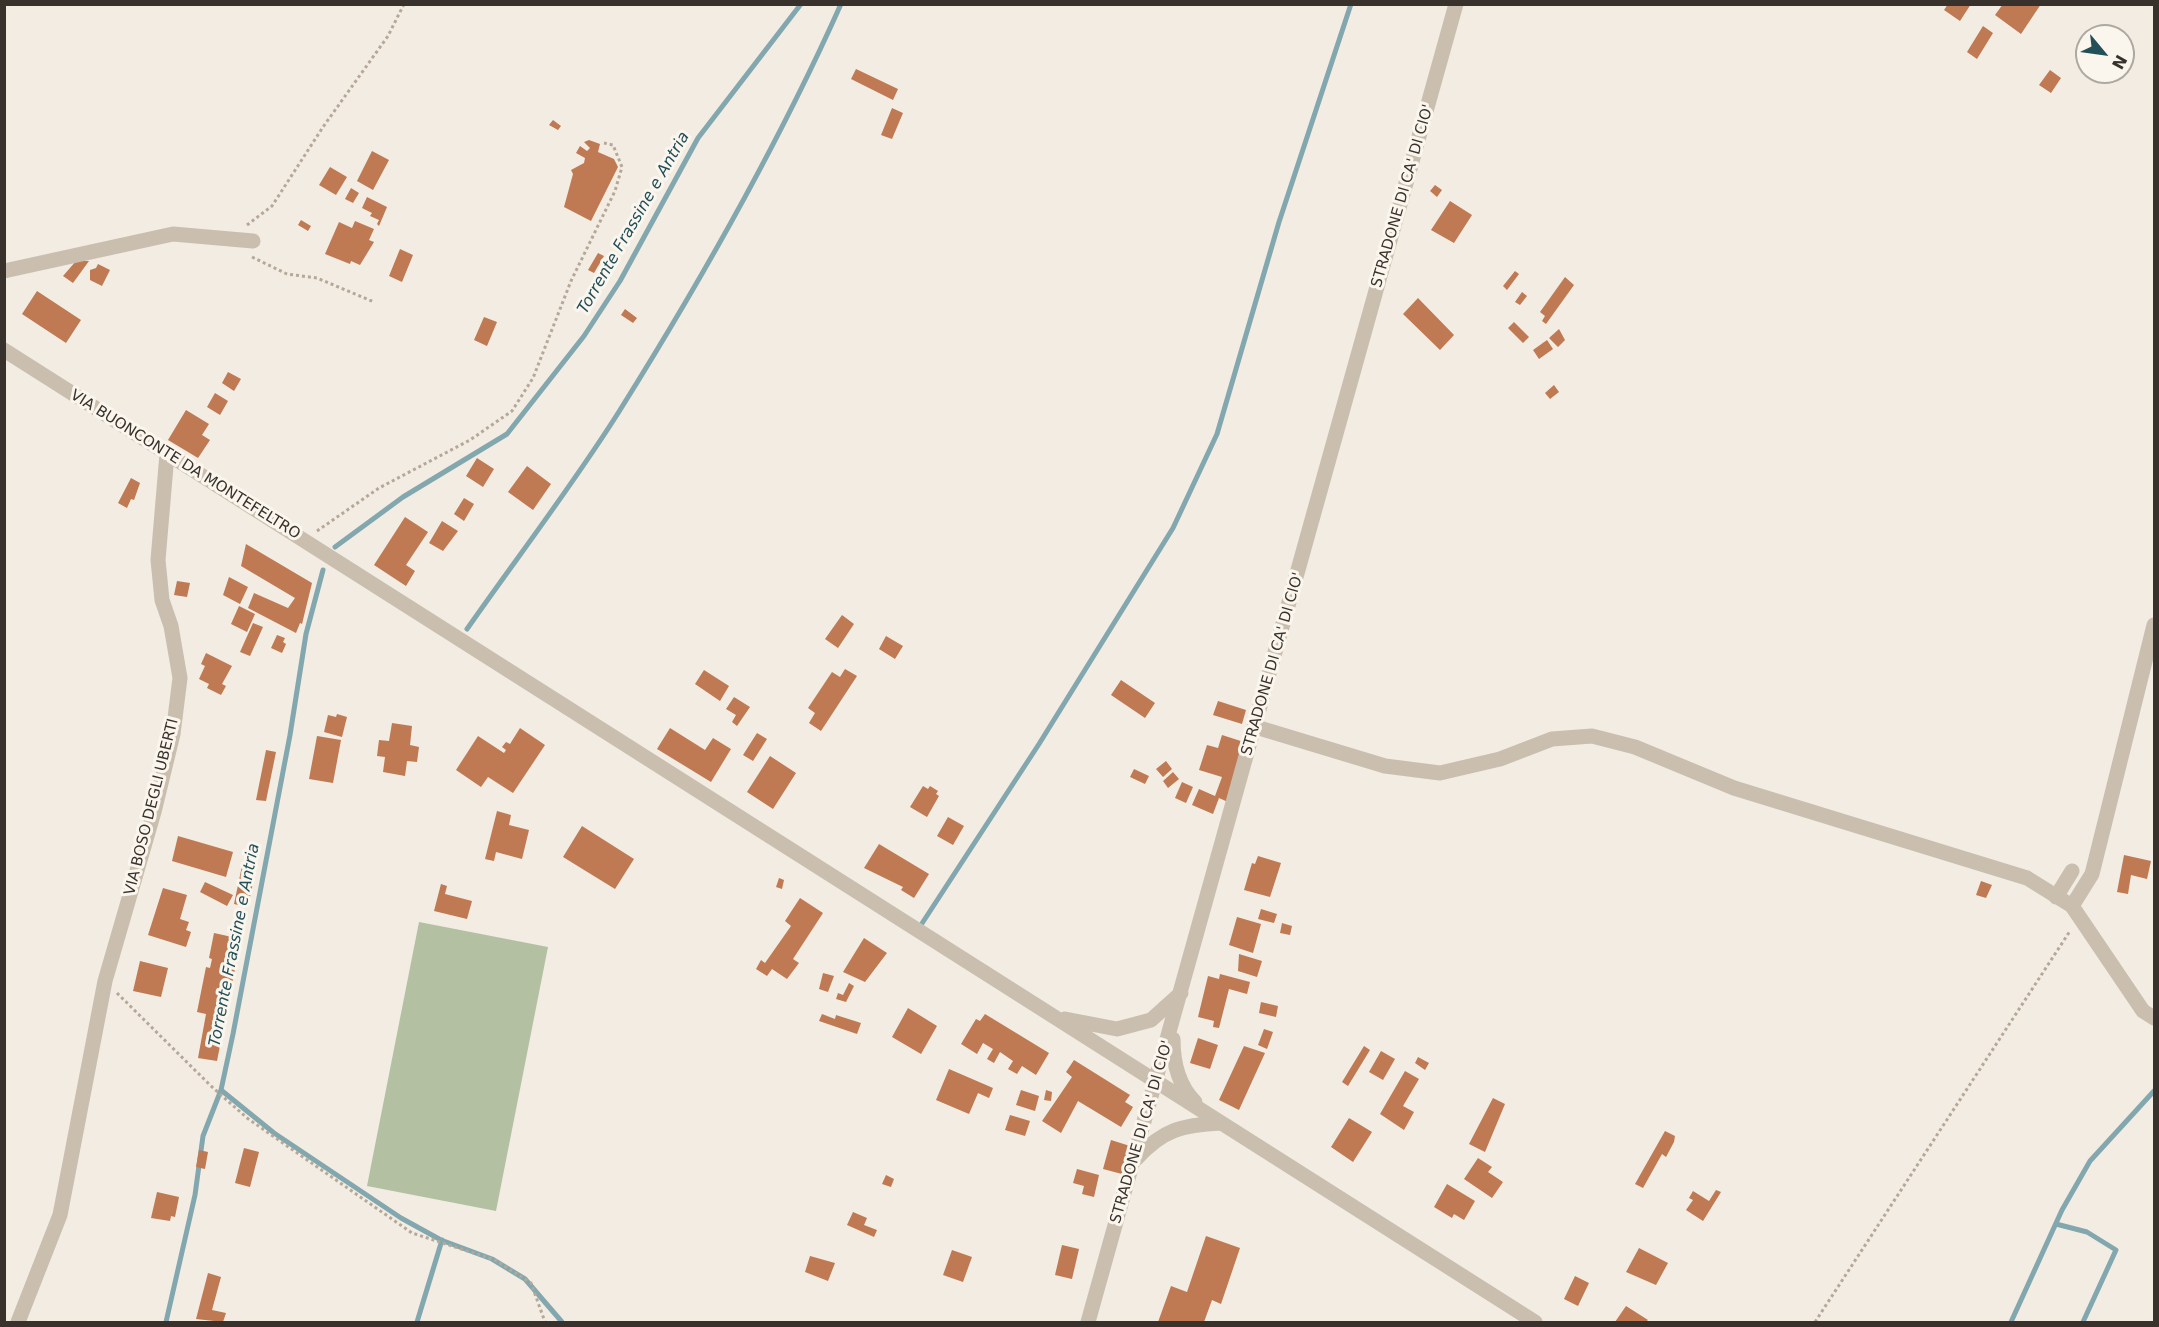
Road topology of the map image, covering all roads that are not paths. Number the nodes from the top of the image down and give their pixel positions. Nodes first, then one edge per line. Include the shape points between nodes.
1 (1456, 4) edge
2 (253, 241) dead end
3 (4, 271) edge
4 (4, 350) edge
5 (167, 454) junction
6 (2154, 625) edge
7 (1256, 727) junction
8 (2072, 871) dead end
9 (2056, 897) junction
10 (2075, 912) junction
11 (1181, 993) junction
12 (1048, 1013) junction
13 (1174, 1018) junction
14 (2154, 1018) edge
15 (1156, 1082) junction
16 (1214, 1119) junction
17 (1133, 1162) junction
18 (18, 1323) edge
19 (1088, 1323) edge
20 (1535, 1323) edge

1 - 7 street, STRADONE DI CA' DI CIO'
2 - 3 street via 173,234
4 - 5 street, VIA BUONCONTE DA MONTEFELTRO
5 - 12 street, VIA BUONCONTE DA MONTEFELTRO
5 - 18 street, VIA BOSO DEGLI UBERTI via 158,560 162,600 180,678 172,734 154,812 105,981 60,1215
6 - 10 street via 2092,874
7 - 9 street via 1385,766 1440,773 1500,759 1552,739 1592,736 1635,747 1734,788 2026,878
7 - 11 street, STRADONE DI CA' DI CIO'
8 - 9 street
9 - 10 street
10 - 14 street via 2143,1011
11 - 12 street via 1151,1020 1117,1029
11 - 13 street, STRADONE DI CA' DI CIO'
12 - 15 street
13 - 15 street, STRADONE DI CA' DI CIO'
13 - 16 street via 1174,1060 1186,1093
15 - 16 street
15 - 17 street, STRADONE DI CA' DI CIO'
16 - 17 street via 1174,1129 1150,1144
16 - 20 street
17 - 19 street, STRADONE DI CA' DI CIO'

